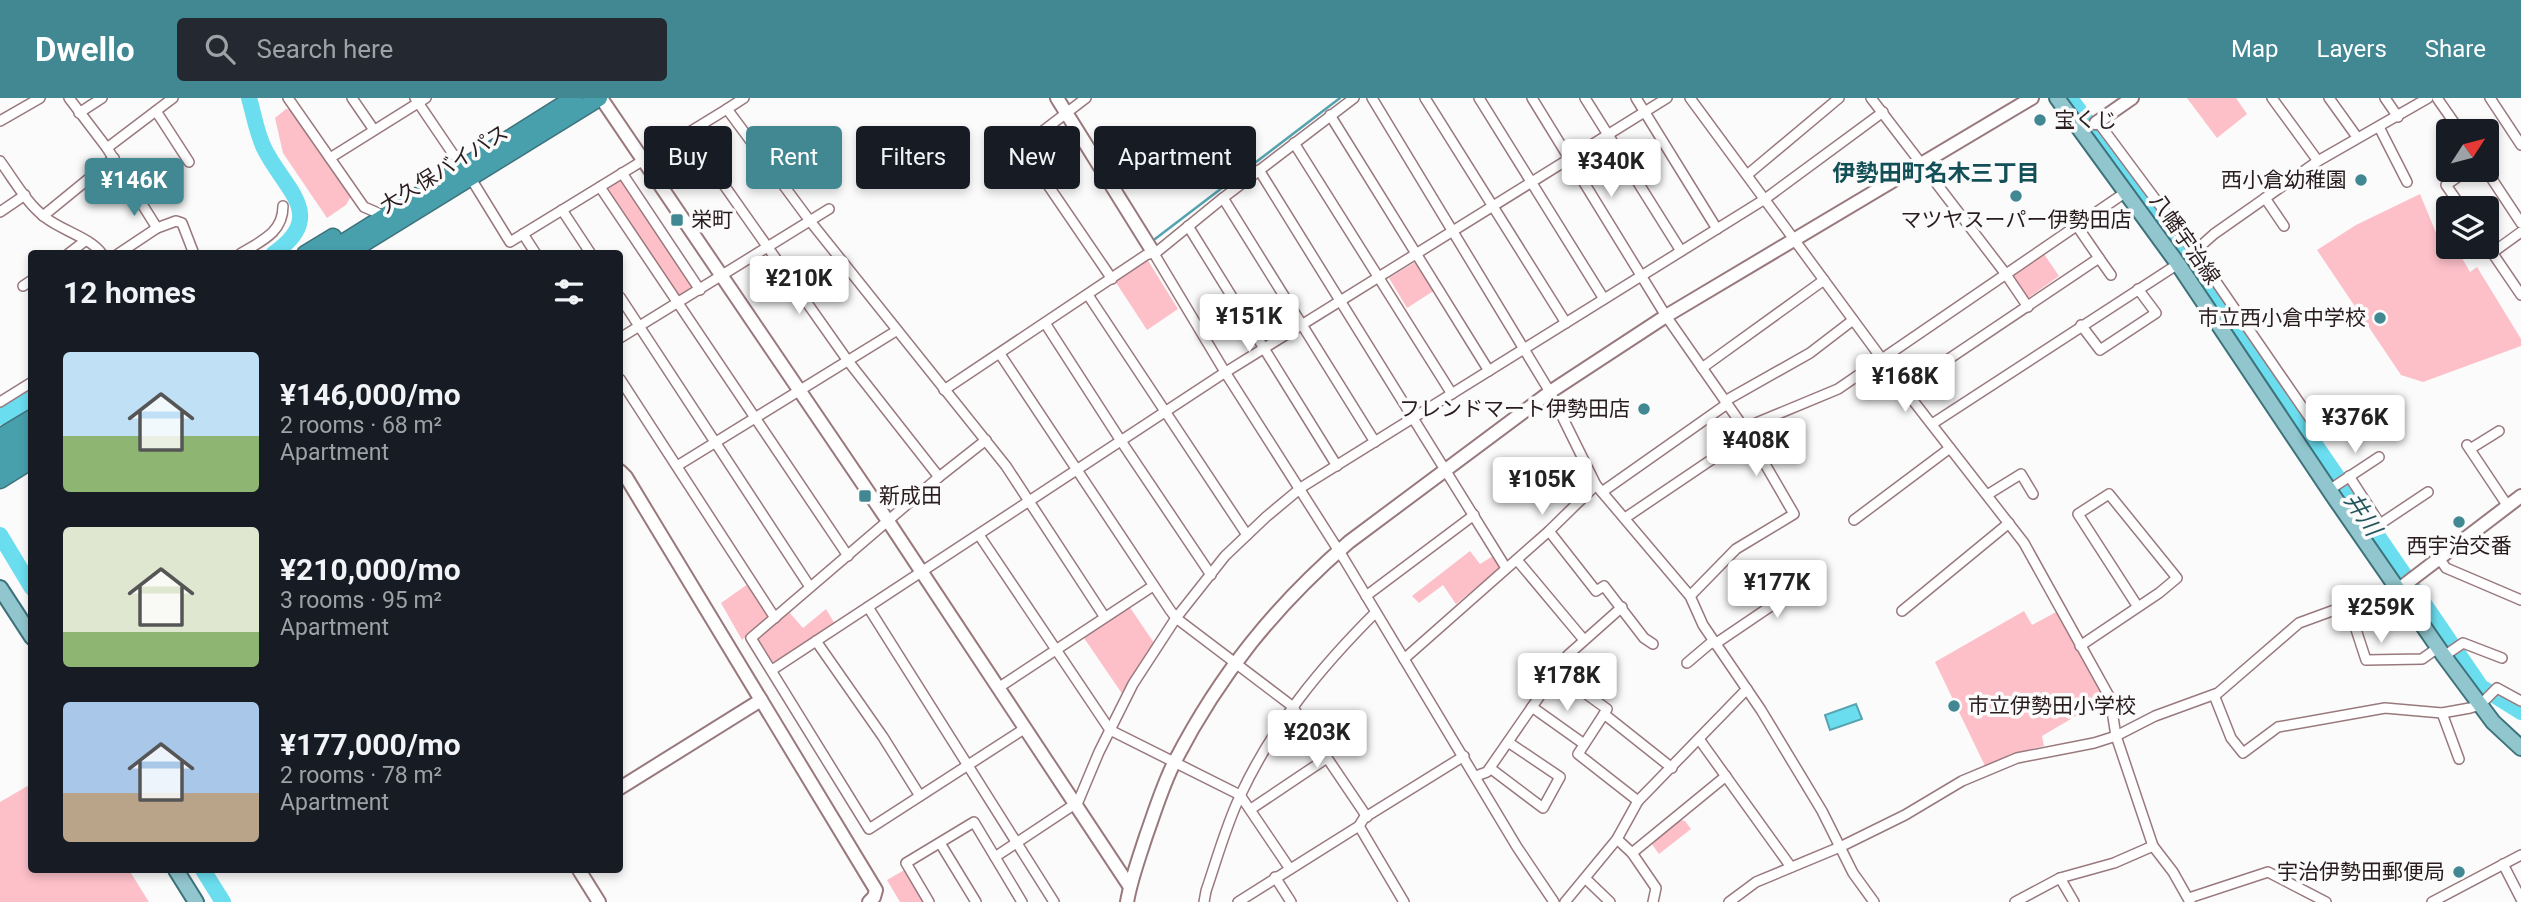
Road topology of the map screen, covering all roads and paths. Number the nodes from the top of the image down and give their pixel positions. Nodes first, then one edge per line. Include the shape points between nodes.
1 (40, 98) edge
2 (69, 98) edge
3 (102, 98) edge
4 (288, 98) edge
5 (352, 98) edge
6 (574, 98) edge
7 (600, 98) edge
8 (744, 98) edge
9 (1057, 98) edge
10 (1086, 98) edge
11 (1354, 98) edge
12 (1372, 98) edge
13 (1425, 98) edge
14 (1480, 98) edge
15 (1532, 98) edge
16 (1585, 98) edge
17 (1636, 98) edge
18 (1667, 98) edge
19 (1690, 98) edge
20 (1871, 98) edge
21 (2032, 98) edge
22 (2057, 98) edge
23 (2272, 98) edge
24 (2329, 98) edge
25 (2385, 98) edge
26 (2428, 98) edge
27 (2437, 98) edge
28 (2490, 98) edge
29 (1837, 99) edge
30 (166, 100) edge
31 (420, 100) edge
32 (2123, 100) edge
33 (727, 109) junction
34 (156, 111) junction
35 (1644, 112) junction
36 (1883, 112) junction
37 (79, 113) junction
38 (1066, 113) junction
39 (1330, 115) junction
40 (2398, 117) junction
41 (2452, 119) edge
42 (0, 121) edge
43 (2097, 122) junction
44 (700, 126) edge
45 (1049, 126) edge
46 (2379, 127) junction
47 (374, 130) junction
48 (2082, 133) junction
49 (1607, 135) junction
50 (2357, 137) junction
51 (1294, 143) junction
52 (2521, 145) edge
53 (107, 148) junction
54 (114, 158) junction
55 (330, 158) junction
56 (1569, 159) junction
57 (643, 160) junction
58 (0, 161) edge
59 (2318, 161) junction
60 (189, 162) dead end
61 (1921, 164) junction
62 (470, 169) junction
63 (1259, 170) junction
64 (622, 173) junction
65 (1747, 175) junction
66 (1531, 182) junction
67 (2407, 182) dead end
68 (2452, 182) edge
69 (2494, 182) edge
70 (600, 187) junction
71 (727, 189) edge
72 (1051, 189) edge
73 (2126, 192) junction
74 (25, 195) junction
75 (2152, 195) junction
76 (2453, 196) edge
77 (1223, 198) junction
78 (2265, 198) junction
79 (1765, 199) junction
80 (406, 202) junction
81 (427, 204) junction
82 (2138, 205) junction
83 (283, 206) dead end
84 (1493, 206) junction
85 (829, 209) dead end
86 (562, 210) junction
87 (0, 212) edge
88 (378, 213) junction
89 (43, 216) junction
90 (810, 221) junction
91 (2521, 223) edge
92 (1188, 226) junction
93 (2077, 226) junction
94 (2284, 226) dead end
95 (158, 228) junction
96 (1717, 229) junction
97 (1452, 231) junction
98 (2521, 232) edge
99 (523, 234) junction
100 (1795, 240) junction
101 (86, 241) junction
102 (2499, 244) edge
103 (768, 247) junction
104 (74, 250) edge
105 (100, 250) edge
106 (124, 250) edge
107 (192, 250) edge
108 (247, 250) edge
109 (312, 250) edge
110 (337, 250) edge
111 (338, 250) edge
112 (370, 250) edge
113 (533, 250) edge
114 (588, 250) edge
115 (1681, 251) junction
116 (2195, 251) junction
117 (1153, 252) junction
118 (1416, 254) junction
119 (2099, 258) junction
120 (2496, 259) edge
121 (2178, 264) junction
122 (2005, 273) junction
123 (2111, 275) dead end
124 (722, 276) junction
125 (1641, 276) junction
126 (1379, 277) junction
127 (1112, 279) junction
128 (1824, 280) junction
129 (700, 289) junction
130 (2138, 289) junction
131 (1088, 295) junction
132 (2521, 295) edge
133 (1604, 299) junction
134 (1340, 301) junction
135 (623, 302) edge
136 (677, 303) junction
137 (2028, 307) junction
138 (1666, 316) junction
139 (1853, 320) junction
140 (1045, 323) junction
141 (1566, 323) junction
142 (1301, 325) junction
143 (2081, 325) junction
144 (639, 326) junction
145 (896, 331) junction
146 (623, 336) edge
147 (1263, 349) junction
148 (1524, 349) junction
149 (1000, 354) junction
150 (1881, 358) junction
151 (848, 361) junction
152 (1702, 368) junction
153 (1489, 371) junction
154 (1225, 372) junction
155 (623, 384) edge
156 (28, 385) edge
157 (1904, 389) junction
158 (944, 390) junction
159 (799, 391) junction
160 (1550, 392) junction
161 (1452, 394) junction
162 (0, 402) edge
163 (1726, 403) junction
164 (1166, 411) junction
165 (756, 418) junction
166 (1413, 418) junction
167 (28, 420) edge
168 (1932, 424) junction
169 (2318, 430) dead end
170 (1746, 431) junction
171 (2499, 431) dead end
172 (28, 435) edge
173 (0, 437) edge
174 (986, 440) junction
175 (1121, 441) junction
176 (715, 442) junction
177 (1375, 442) junction
178 (28, 448) edge
179 (1950, 448) junction
180 (0, 452) edge
181 (2379, 457) dead end
182 (28, 462) edge
183 (0, 465) edge
184 (677, 466) junction
185 (1337, 466) junction
186 (1445, 469) junction
187 (1076, 470) junction
188 (623, 474) edge
189 (939, 477) junction
190 (2348, 477) junction
191 (0, 480) edge
192 (2332, 487) junction
193 (1599, 488) junction
194 (1299, 490) junction
195 (2428, 492) dead end
196 (2033, 494) dead end
197 (1987, 495) junction
198 (2517, 499) edge
199 (1029, 501) junction
200 (1474, 515) junction
201 (1625, 518) junction
202 (1854, 520) dead end
203 (888, 521) junction
204 (2009, 523) junction
205 (2379, 525) junction
206 (1549, 531) junction
207 (2365, 534) junction
208 (979, 535) junction
209 (1247, 535) junction
210 (1339, 550) junction
211 (848, 556) junction
212 (2440, 558) junction
213 (1517, 559) junction
214 (1506, 568) junction
215 (922, 572) junction
216 (1211, 575) junction
217 (1757, 576) dead end
218 (1153, 586) junction
219 (810, 587) junction
220 (0, 588) edge
221 (2399, 589) junction
222 (1366, 596) junction
223 (1690, 596) junction
224 (2521, 600) edge
225 (2347, 605) junction
226 (868, 607) junction
227 (1622, 607) junction
228 (2138, 607) junction
229 (1902, 611) dead end
230 (1375, 613) junction
231 (1104, 616) junction
232 (775, 618) junction
233 (1176, 618) junction
234 (28, 631) edge
235 (1584, 640) junction
236 (816, 641) junction
237 (1714, 642) junction
238 (1653, 643) dead end
239 (2080, 646) junction
240 (1056, 650) junction
241 (2444, 652) junction
242 (2502, 658) dead end
243 (1404, 659) junction
244 (1234, 663) junction
245 (1687, 663) dead end
246 (772, 670) junction
247 (1556, 672) junction
248 (998, 688) junction
249 (1746, 689) junction
250 (2214, 695) junction
251 (761, 701) junction
252 (2521, 701) edge
253 (2482, 702) junction
254 (1292, 706) junction
255 (1532, 707) junction
256 (2442, 713) junction
257 (1604, 714) junction
258 (1024, 729) junction
259 (1110, 730) junction
260 (2116, 736) junction
261 (1699, 739) junction
262 (1508, 741) junction
263 (1584, 744) junction
264 (2521, 748) edge
265 (1464, 756) junction
266 (1327, 758) junction
267 (2459, 759) dead end
268 (1174, 762) junction
269 (967, 765) junction
270 (1490, 768) junction
271 (1672, 768) junction
272 (1476, 776) junction
273 (1726, 776) junction
274 (623, 786) edge
275 (1240, 795) junction
276 (920, 796) junction
277 (1638, 801) junction
278 (1074, 804) junction
279 (1251, 809) junction
280 (1367, 817) junction
281 (1359, 826) junction
282 (1617, 839) junction
283 (940, 843) junction
284 (1017, 843) junction
285 (2153, 846) junction
286 (1840, 847) junction
287 (1632, 853) junction
288 (2521, 855) edge
289 (995, 857) junction
290 (2503, 864) junction
291 (1791, 867) junction
292 (1290, 869) junction
293 (178, 873) edge
294 (581, 873) edge
295 (1275, 877) junction
296 (2060, 878) junction
297 (1586, 879) junction
298 (1130, 887) junction
299 (2521, 899) edge
300 (2190, 900) edge
301 (1240, 901) edge
302 (196, 902) edge
303 (599, 902) edge
304 (869, 902) edge
305 (929, 902) edge
306 (976, 902) edge
307 (1022, 902) edge
308 (1054, 902) edge
309 (1127, 902) edge
310 (1204, 902) edge
311 (1291, 902) edge
312 (1404, 902) edge
313 (1554, 902) edge
314 (1565, 902) edge
315 (1610, 902) edge
316 (1653, 902) edge
317 (1729, 902) edge
318 (1874, 902) edge
319 (2015, 902) edge
320 (2074, 902) edge
321 (2326, 902) edge
322 (2432, 902) edge

1 - 42 street
2 - 37 street
3 - 37 street
4 - 55 street
5 - 47 street
6 - 62 highway, 大久保バイパス
7 - 57 street
7 - 62 highway, 大久保バイパス
8 - 33 street
9 - 38 street
10 - 38 street
11 - 39 street
12 - 97 street
13 - 84 street
14 - 66 street
15 - 56 street
16 - 49 street
17 - 35 street
18 - 35 street
19 - 65 street
20 - 36 street
21 - 61 street
22 - 48 main road, 八幡宇治線
23 - 59 street
24 - 50 street
25 - 40 street
26 - 40 street
27 - 41 street
28 - 52 street
29 - 65 street
30 - 34 street
31 - 47 street
31 - 62 street via 453,155
32 - 43 street
33 - 44 street
33 - 90 street
34 - 53 street
34 - 60 street
35 - 49 street
35 - 96 street
36 - 61 street
36 - 79 street
37 - 53 street
38 - 45 street
38 - 117 street
39 - 51 street
39 - 118 street
40 - 46 street
43 - 48 street
43 - 75 street
46 - 50 street
46 - 67 street
47 - 55 street
48 - 73 main road, 八幡宇治線
49 - 56 street
49 - 115 street
50 - 59 street
51 - 63 street
51 - 126 street
53 - 54 street
54 - 89 street
54 - 95 street
55 - 88 street via 364,207
56 - 66 street
56 - 125 street
57 - 64 street
57 - 124 street
58 - 74 street
59 - 78 street
61 - 100 street
61 - 122 street
62 - 80 highway, 大久保バイパス
62 - 81 highway, 大久保バイパス
62 - 99 street via 510,242
63 - 77 street
63 - 134 street
64 - 70 street
64 - 129 street
65 - 79 street
66 - 84 street
66 - 133 street
68 - 76 street via 2446,186
69 - 91 street
70 - 86 street
70 - 136 street
71 - 103 street
72 - 127 street
73 - 82 main road, 八幡宇治線
73 - 93 street
74 - 87 street
74 - 89 street
75 - 82 street
75 - 116 street
77 - 92 street
77 - 142 street
78 - 94 street
78 - 116 street
79 - 96 street
79 - 100 street
80 - 88 highway
80 - 110 highway, 大久保バイパス
81 - 111 highway, 大久保バイパス
81 - 112 highway
82 - 121 main road, 八幡宇治線
83 - 108 street via 283,219 270,236
84 - 97 street
84 - 141 street
85 - 90 street
86 - 99 street
86 - 114 street
88 - 109 highway
89 - 101 street
90 - 103 street
90 - 145 street
92 - 117 street
92 - 147 street
93 - 119 street
93 - 122 street
95 - 106 street
95 - 107 street via 182,223
96 - 115 street
97 - 118 street
97 - 148 street
98 - 102 street
99 - 113 street
100 - 128 street
100 - 138 street
101 - 104 street
101 - 105 street
103 - 124 street
103 - 151 street
115 - 125 street
116 - 169 street
117 - 127 street
117 - 154 street
118 - 126 street
118 - 153 street
119 - 123 street
119 - 137 street
120 - 132 street
121 - 130 street
121 - 192 main road, 八幡宇治線
122 - 137 street
122 - 150 street
124 - 129 street
124 - 159 street
125 - 133 street
125 - 138 street
126 - 134 street
126 - 161 street
127 - 131 street
128 - 139 street
128 - 152 street
129 - 136 street
130 - 143 street
130 - 143 street via 2156,313 2100,350
131 - 140 street
131 - 164 street
133 - 141 street
134 - 142 street
134 - 166 street
135 - 144 street
136 - 144 street
136 - 165 street
137 - 157 street
138 - 152 street
138 - 160 street
139 - 150 street
139 - 163 street via 1810,353
140 - 149 street
140 - 175 street
141 - 148 street
142 - 147 street
142 - 177 street
143 - 168 street
144 - 146 street
144 - 176 street
145 - 151 street
145 - 158 street
147 - 154 street
147 - 185 street
148 - 153 street
148 - 160 street
149 - 158 street
149 - 187 street
150 - 157 street
150 - 170 street via 1838,389
151 - 159 street
151 - 189 street
152 - 163 street
153 - 161 street
154 - 164 street
154 - 194 street
155 - 184 street
156 - 162 street
157 - 168 street
158 - 174 street
159 - 165 street
159 - 203 street
160 - 186 street
160 - 193 street
161 - 166 street
163 - 170 street
163 - 193 street
164 - 175 street
164 - 209 street
165 - 176 street
165 - 211 street
166 - 177 street
166 - 186 street
167 - 173 highway
168 - 179 street
170 - 201 street
170 - 223 street via 1794,514 1736,549
171 - 198 street via 2469,447
172 - 180 highway
174 - 189 street
174 - 199 street
175 - 187 street
175 - 216 street
176 - 184 street
176 - 219 street
177 - 185 street
178 - 183 highway
179 - 197 street
179 - 202 street
181 - 190 street
182 - 191 highway
184 - 232 street
185 - 194 street
186 - 200 street
186 - 210 street
187 - 199 street
187 - 218 street
188 - 251 street
189 - 203 street
190 - 192 street
190 - 205 street
192 - 207 main road, 八幡宇治線
193 - 201 street
193 - 206 street
194 - 209 street
194 - 210 street
195 - 205 street
196 - 197 street via 2021,474
197 - 204 street
198 - 212 street
199 - 208 street
199 - 231 street
200 - 214 street
200 - 222 street
201 - 223 street
203 - 211 street
203 - 215 street
204 - 229 street
204 - 239 street
205 - 207 street
206 - 213 street
206 - 227 street via 1596,591 1604,586
207 - 221 main road, 八幡宇治線
208 - 215 street
208 - 240 street
209 - 216 street
210 - 222 street
210 - 244 street via 1259,630
211 - 219 street
212 - 221 street
212 - 224 street via 2446,568
213 - 214 street
213 - 235 street
214 - 243 street
215 - 226 street
215 - 248 street
216 - 233 street
217 - 237 street via 1774,604
218 - 231 street
218 - 233 street
219 - 232 street
220 - 234 main road
221 - 225 street
221 - 241 main road, 八幡宇治線
222 - 230 street
223 - 237 street
225 - 241 street via 2366,660 2423,659
225 - 250 street via 2299,623
226 - 236 street
226 - 269 street
227 - 235 street
227 - 238 street via 1644,638
228 - 228 street via 2078,514 2109,494 2177,578
228 - 239 street
230 - 243 street
230 - 254 street
231 - 240 street
232 - 246 street via 751,638
233 - 244 street
233 - 259 street via 1133,684
235 - 247 street
236 - 246 street
236 - 276 street
237 - 245 street
237 - 249 street
239 - 260 street via 2113,705
240 - 248 street
240 - 259 street
241 - 242 street via 2462,644
241 - 253 main road, 八幡宇治線
243 - 265 street
244 - 254 street
244 - 268 street
246 - 276 street via 869,829
247 - 255 street
247 - 257 street via 1608,709
248 - 258 street
249 - 261 street
249 - 286 street via 1806,783
250 - 256 street via 2231,738 2243,753 2278,727 2295,723 2385,708
250 - 260 street
251 - 274 street
251 - 304 street via 876,890
252 - 253 street via 2497,688
253 - 256 street
253 - 264 main road, 八幡宇治線 via 2493,722
254 - 266 street
254 - 275 street
255 - 262 street
255 - 263 street
256 - 267 street
257 - 263 street
257 - 271 street
258 - 269 street
258 - 278 street
259 - 268 street
259 - 278 street
260 - 285 street
260 - 286 street via 2017,758 1962,781 1905,816
261 - 271 street
261 - 273 street
262 - 270 street
262 - 270 street via 1560,777 1542,807
263 - 277 street via 1578,754
265 - 272 street
265 - 280 street
266 - 279 street
266 - 280 street
268 - 275 street
268 - 298 street
269 - 276 street
269 - 284 street
270 - 272 street
271 - 277 street
272 - 313 street
273 - 287 street
273 - 291 street
275 - 279 street
275 - 310 street
277 - 282 street
278 - 284 street
278 - 298 street
279 - 292 street
280 - 281 street
281 - 292 street
281 - 312 street
282 - 287 street
282 - 297 street
283 - 289 street via 974,822
283 - 305 street via 906,863
283 - 306 street
284 - 289 street
284 - 308 street
285 - 296 street
285 - 300 street
286 - 291 street
286 - 318 street
287 - 316 street via 1656,888
288 - 290 street
289 - 307 street
290 - 299 street
290 - 322 street
291 - 317 street via 1756,882
292 - 295 street
293 - 302 main road
294 - 303 street
295 - 301 street
295 - 311 street
296 - 319 street
296 - 320 street
297 - 314 street
297 - 315 street
298 - 309 street
300 - 321 street via 2268,872

